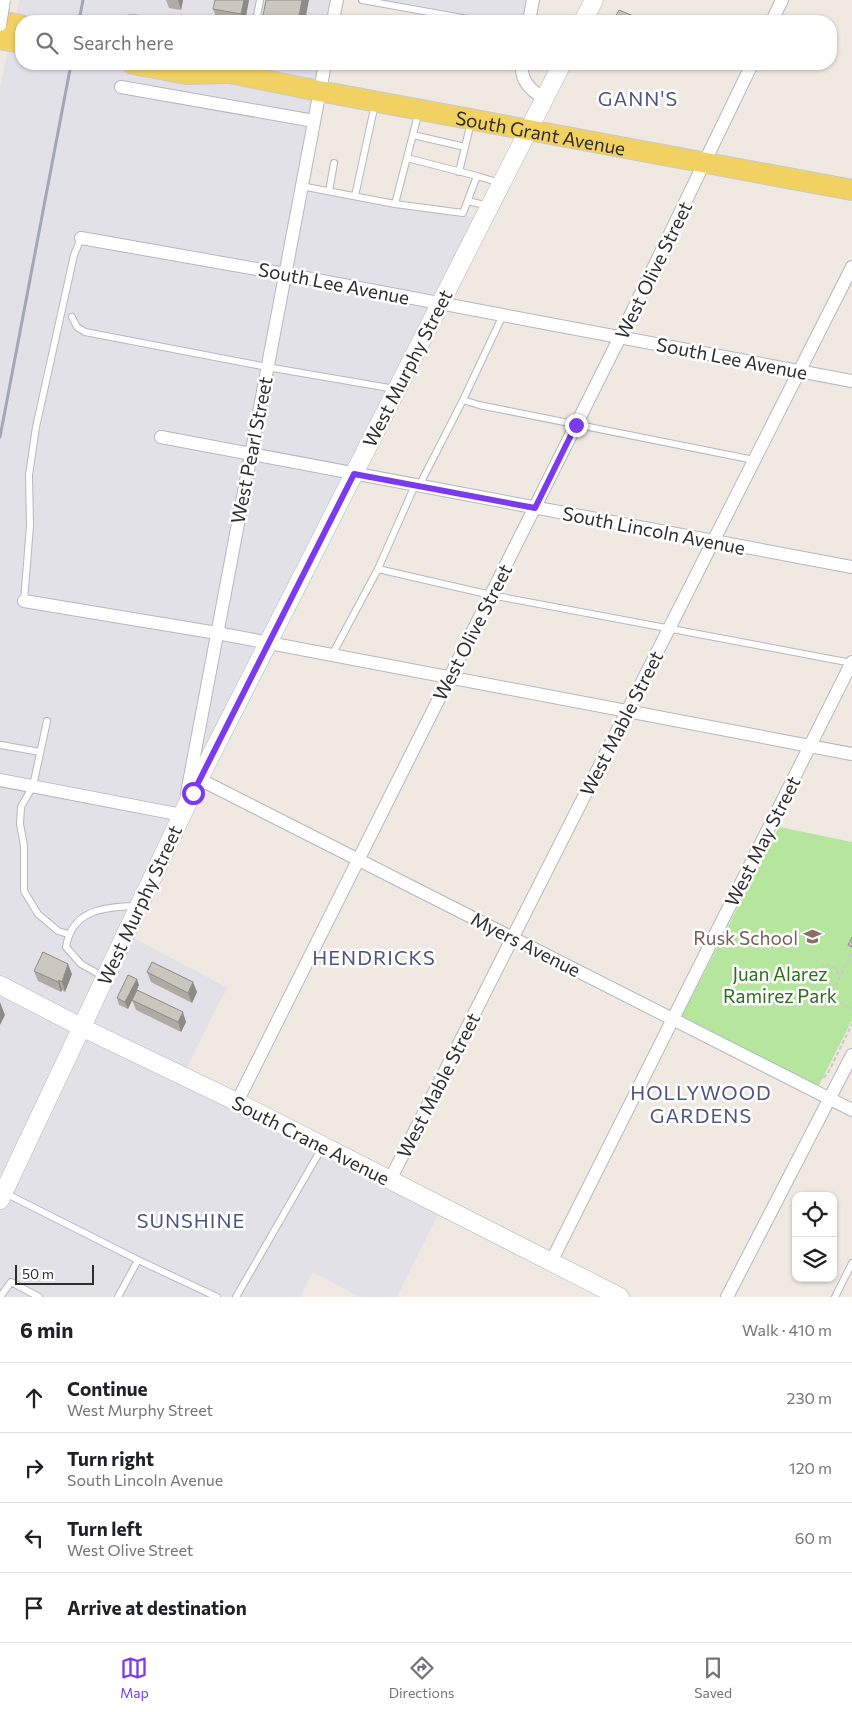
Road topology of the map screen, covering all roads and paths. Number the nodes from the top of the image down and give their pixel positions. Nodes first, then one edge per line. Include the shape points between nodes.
1 (4, 0) edge
2 (260, 0) edge
3 (337, 0) edge
4 (362, 0) edge
5 (533, 0) edge
6 (594, 0) edge
7 (782, 0) edge
8 (257, 15) edge
9 (334, 15) edge
10 (446, 15) edge
11 (530, 15) edge
12 (586, 15) edge
13 (775, 15) edge
14 (0, 23) edge
15 (15, 24) edge
16 (0, 39) edge
17 (15, 42) edge
18 (165, 70) edge
19 (223, 70) edge
20 (324, 70) edge
21 (522, 70) edge
22 (559, 70) edge
23 (749, 70) edge
24 (230, 73) junction
25 (122, 86) dead end
26 (319, 91) junction
27 (544, 98) junction
28 (376, 102) junction
29 (419, 110) junction
30 (472, 120) junction
31 (314, 121) junction
32 (528, 130) junction
33 (413, 135) junction
34 (465, 147) junction
35 (407, 158) junction
36 (706, 161) junction
37 (334, 163) dead end
38 (459, 172) junction
39 (477, 176) junction
40 (501, 183) junction
41 (302, 186) junction
42 (852, 190) edge
43 (329, 191) junction
44 (355, 196) junction
45 (468, 201) junction
46 (395, 204) junction
47 (489, 206) junction
48 (81, 238) joint
49 (852, 266) edge
50 (285, 274) junction
51 (440, 303) junction
52 (503, 315) junction
53 (72, 317) dead end
54 (620, 337) junction
55 (267, 367) junction
56 (799, 371) junction
57 (852, 381) edge
58 (396, 389) junction
59 (463, 400) junction
60 (576, 425) junction
61 (161, 438) dead end
62 (251, 454) junction
63 (754, 460) junction
64 (354, 474) junction
65 (417, 486) junction
66 (535, 508) junction
67 (713, 541) junction
68 (852, 567) edge
69 (378, 569) junction
70 (491, 595) junction
71 (24, 601) joint
72 (669, 628) junction
73 (217, 633) junction
74 (268, 642) junction
75 (332, 655) junction
76 (852, 662) edge
77 (450, 677) junction
78 (627, 711) junction
79 (47, 721) dead end
80 (1, 745) edge
81 (810, 746) junction
82 (40, 752) junction
83 (852, 754) edge
84 (199, 779) junction
85 (0, 780) edge
86 (33, 786) junction
87 (183, 812) junction
88 (358, 860) junction
89 (138, 906) junction
90 (68, 934) junction
91 (513, 938) junction
92 (852, 953) edge
93 (104, 978) junction
94 (839, 979) junction
95 (0, 985) edge
96 (834, 989) junction
97 (852, 1009) edge
98 (672, 1019) junction
99 (852, 1024) edge
100 (81, 1027) junction
101 (852, 1055) edge
102 (810, 1076) dead end
103 (829, 1098) junction
104 (236, 1102) junction
105 (852, 1110) edge
106 (323, 1146) junction
107 (390, 1180) junction
108 (2, 1196) edge
109 (138, 1260) junction
110 (551, 1262) junction
111 (852, 1263) edge
112 (0, 1297) edge
113 (39, 1297) edge
114 (118, 1297) edge
115 (217, 1297) edge
116 (236, 1297) edge
117 (620, 1297) edge
118 (727, 1297) edge
119 (835, 1297) edge

1 - 14 street, bridge
2 - 8 lane
3 - 9 street
4 - 10 lane
5 - 11 street
6 - 12 street
7 - 13 street
14 - 15 main road
16 - 17 main road
18 - 24 main road, South Grant Avenue via 186,74
19 - 24 main road, South Grant Avenue
20 - 26 street, West Pearl Street
21 - 27 street via 527,85
22 - 27 street, West Murphy Street
23 - 36 street, West Olive Street
24 - 26 main road, South Grant Avenue
25 - 31 street
26 - 28 main road, South Grant Avenue
26 - 31 street, West Pearl Street
27 - 32 street, West Murphy Street
28 - 29 main road, South Grant Avenue
28 - 44 lane
29 - 30 main road, South Grant Avenue
29 - 33 lane
30 - 32 main road, South Grant Avenue
30 - 34 lane
31 - 41 street, West Pearl Street
32 - 36 main road, South Grant Avenue
32 - 40 street, West Murphy Street
33 - 34 lane
33 - 35 lane
34 - 38 lane
35 - 38 lane
35 - 46 lane
36 - 42 main road, South Grant Avenue
36 - 54 street, West Olive Street
37 - 43 lane
38 - 39 lane
39 - 40 lane
39 - 45 lane
40 - 47 street, West Murphy Street
41 - 43 lane
41 - 50 street, West Pearl Street
43 - 44 lane
44 - 46 lane
45 - 46 lane via 463,213
45 - 47 lane
47 - 51 street, West Murphy Street
48 - 50 street, South Lee Avenue
48 - 71 lane via 74,255 28,475 30,526
49 - 56 street, West Mable Street
50 - 51 street, South Lee Avenue
50 - 55 street, West Pearl Street
51 - 52 street, South Lee Avenue
51 - 58 street, West Murphy Street
52 - 54 street, South Lee Avenue
52 - 59 lane
53 - 55 lane via 77,327 85,332
54 - 56 street, South Lee Avenue
54 - 60 street, West Olive Street
55 - 58 lane
55 - 62 street, West Pearl Street
56 - 57 street, South Lee Avenue
56 - 63 street, West Mable Street
58 - 64 street, West Murphy Street
59 - 60 lane
59 - 65 lane
60 - 63 lane
60 - 66 street, West Olive Street
61 - 62 street, South Lincoln Avenue
62 - 64 street, South Lincoln Avenue
62 - 73 street, West Pearl Street
63 - 67 street, West Mable Street
64 - 65 street, South Lincoln Avenue
64 - 74 street, West Murphy Street
65 - 66 street, South Lincoln Avenue
65 - 69 lane
66 - 67 street, South Lincoln Avenue
66 - 70 street, West Olive Street
67 - 68 street, South Lincoln Avenue
67 - 72 street, West Mable Street
69 - 70 lane
69 - 75 lane
70 - 72 lane
70 - 77 street, West Olive Street
71 - 73 street
72 - 76 lane
72 - 78 street, West Mable Street
73 - 74 street
73 - 87 street, West Pearl Street
74 - 75 street
74 - 84 street, West Murphy Street
75 - 77 street
76 - 81 street, West May Street
77 - 78 street
77 - 88 street, West Olive Street
78 - 81 street
78 - 91 street, West Mable Street
79 - 82 lane
80 - 82 lane
81 - 83 street
81 - 98 street, West May Street
82 - 86 lane
84 - 87 street, West Murphy Street
84 - 88 street, Myers Avenue
85 - 86 street
86 - 87 street
86 - 90 lane via 21,808 24,891 38,914 58,931
87 - 89 street, West Murphy Street
88 - 91 street, Myers Avenue
88 - 104 street, West Olive Street
89 - 90 lane via 110,907 82,917
89 - 93 street, West Murphy Street
90 - 93 lane via 66,947 80,964
91 - 98 street, Myers Avenue
91 - 107 street, West Mable Street
92 - 94 path
93 - 100 street, West Murphy Street
94 - 96 path
94 - 96 path via 834,968 826,965 818,967 813,974 812,982 817,989 826,992
95 - 100 street, South Crane Avenue
96 - 97 path via 830,996 832,999
98 - 103 street, Myers Avenue
98 - 110 street, West May Street
99 - 102 path via 824,1077 818,1080
100 - 104 street, South Crane Avenue
100 - 108 street, West Murphy Street
101 - 103 street
103 - 105 street, Myers Avenue
103 - 118 street
104 - 106 street, South Crane Avenue
106 - 107 street, South Crane Avenue
106 - 116 lane
107 - 110 street, South Crane Avenue
108 - 109 lane
109 - 114 lane
109 - 115 lane
110 - 117 street, South Crane Avenue
111 - 119 lane
112 - 113 lane via 11,1282

